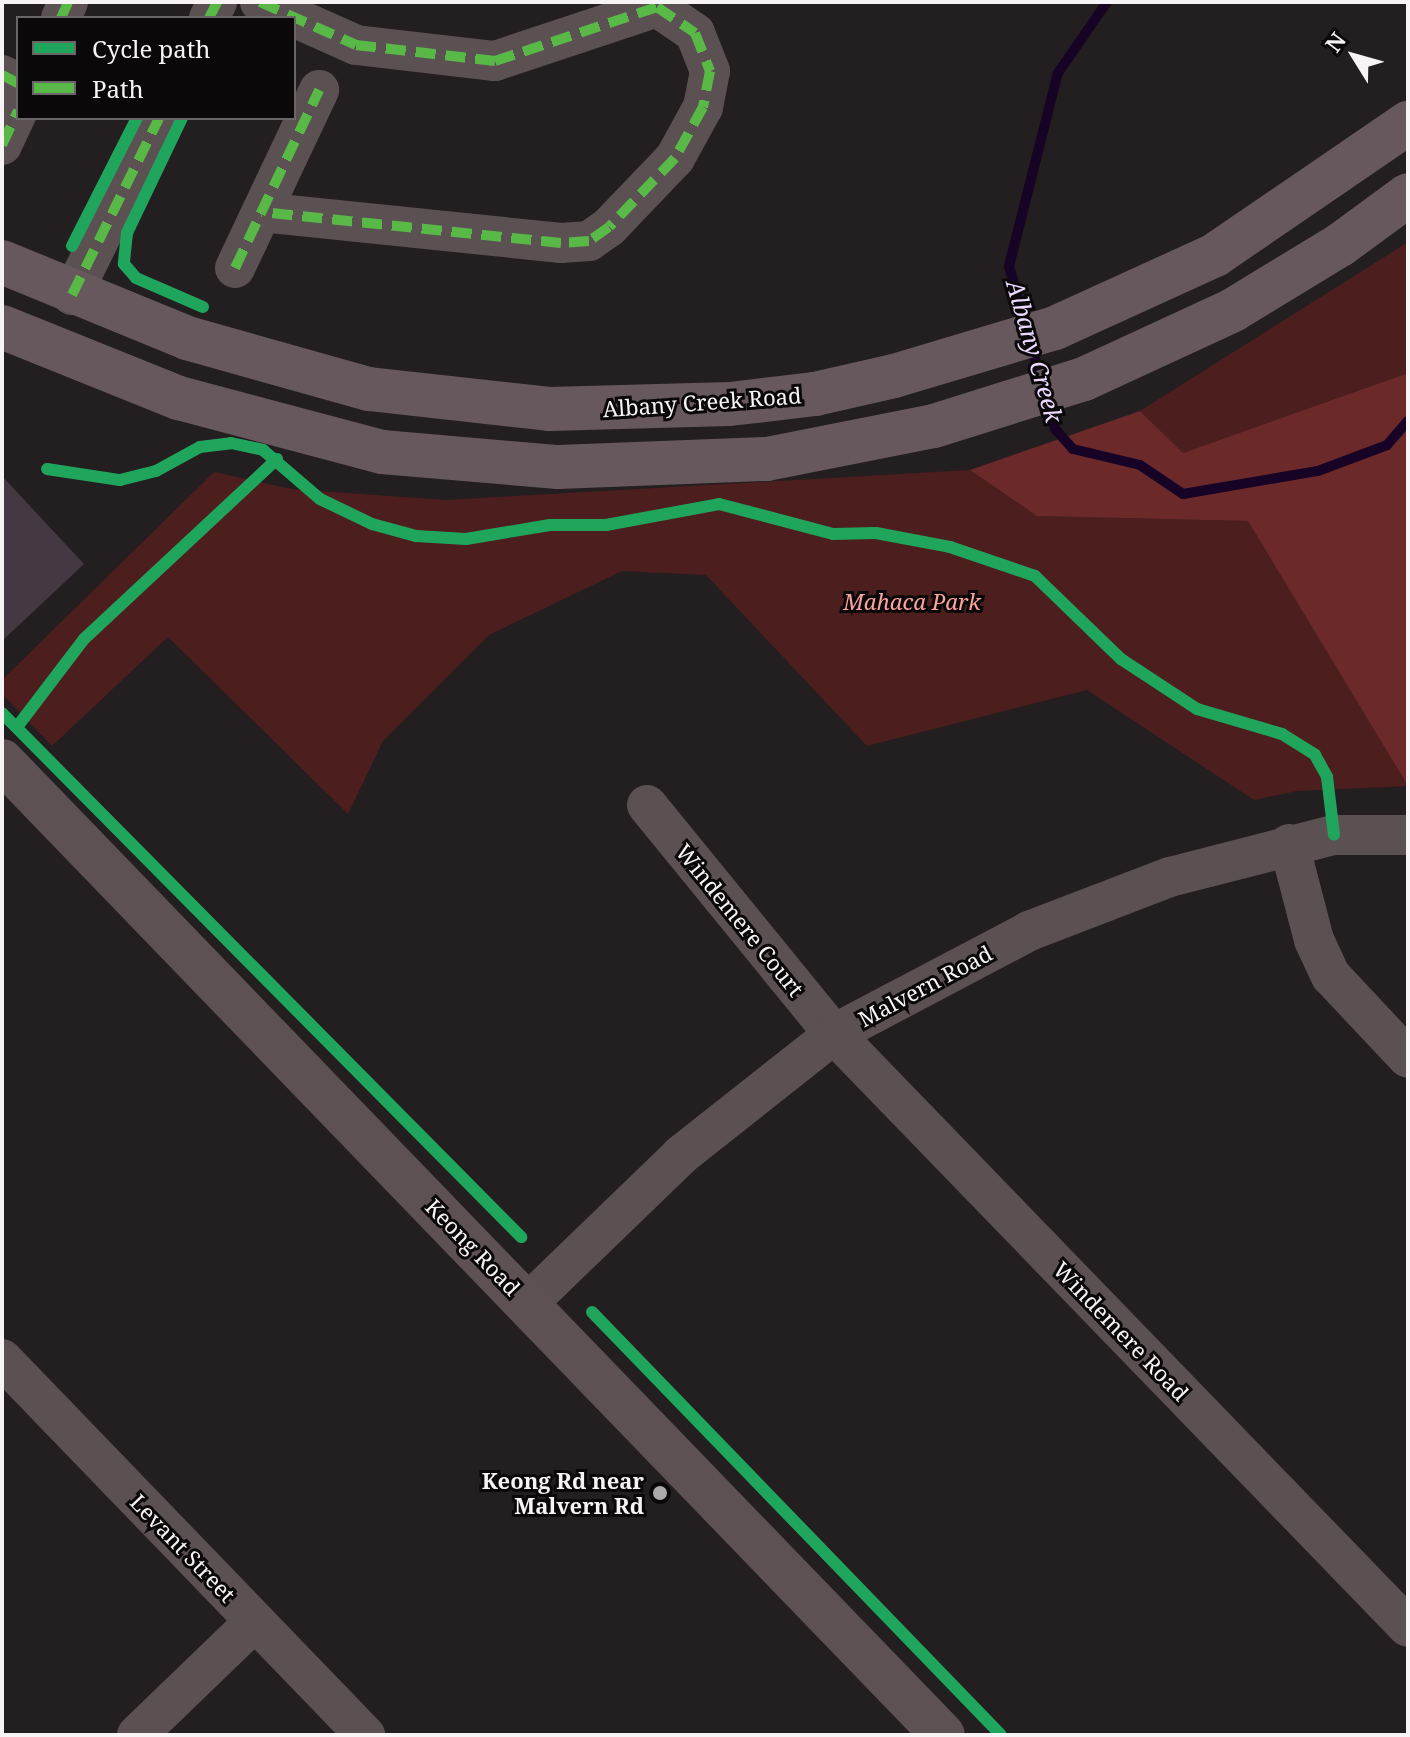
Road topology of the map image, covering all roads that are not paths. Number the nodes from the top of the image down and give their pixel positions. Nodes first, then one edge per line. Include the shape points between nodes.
1 (260, 2) edge
2 (680, 9) edge
3 (291, 16) edge
4 (296, 18) edge
5 (319, 90) dead end
6 (16, 115) edge
7 (158, 120) edge
8 (1408, 123) edge
9 (2, 145) edge
10 (1408, 195) edge
11 (262, 212) junction
12 (2, 262) edge
13 (235, 268) dead end
14 (72, 295) junction
15 (2, 327) edge
16 (464, 403) junction
17 (461, 461) junction
18 (5, 771) edge
19 (647, 805) dead end
20 (1408, 835) edge
21 (1289, 844) junction
22 (834, 1034) junction
23 (1408, 1058) edge
24 (528, 1303) junction
25 (2, 1359) edge
26 (254, 1622) junction
27 (1408, 1627) edge
28 (137, 1735) edge
29 (365, 1735) edge
30 (943, 1735) edge

1 - 3 street
2 - 4 street via 657,7 495,61 356,45
2 - 11 street via 710,71 703,107 675,158 589,241 561,243
5 - 11 street
6 - 9 street
7 - 14 street
8 - 16 main road, Albany Creek Road via 1215,255 1055,328 961,360 815,394 730,404 639,410
10 - 17 main road via 1340,245 1233,310 1084,379 980,414 767,459 663,467
11 - 13 street
12 - 14 main road, Albany Creek Road
14 - 16 main road, Albany Creek Road via 187,338 324,377
15 - 17 main road via 88,365 219,411 382,452
16 - 17 main road
18 - 24 street, Keong Road
19 - 22 street, Windemere Court
20 - 21 street, Malvern Road via 1334,835
21 - 22 street, Malvern Road via 1170,877 1029,931
21 - 23 street via 1314,940 1331,976
22 - 24 street, Malvern Road via 681,1155
22 - 27 street, Windemere Road
24 - 30 street, Keong Road
25 - 26 street, Levant Street
26 - 28 street
26 - 29 street, Levant Street

